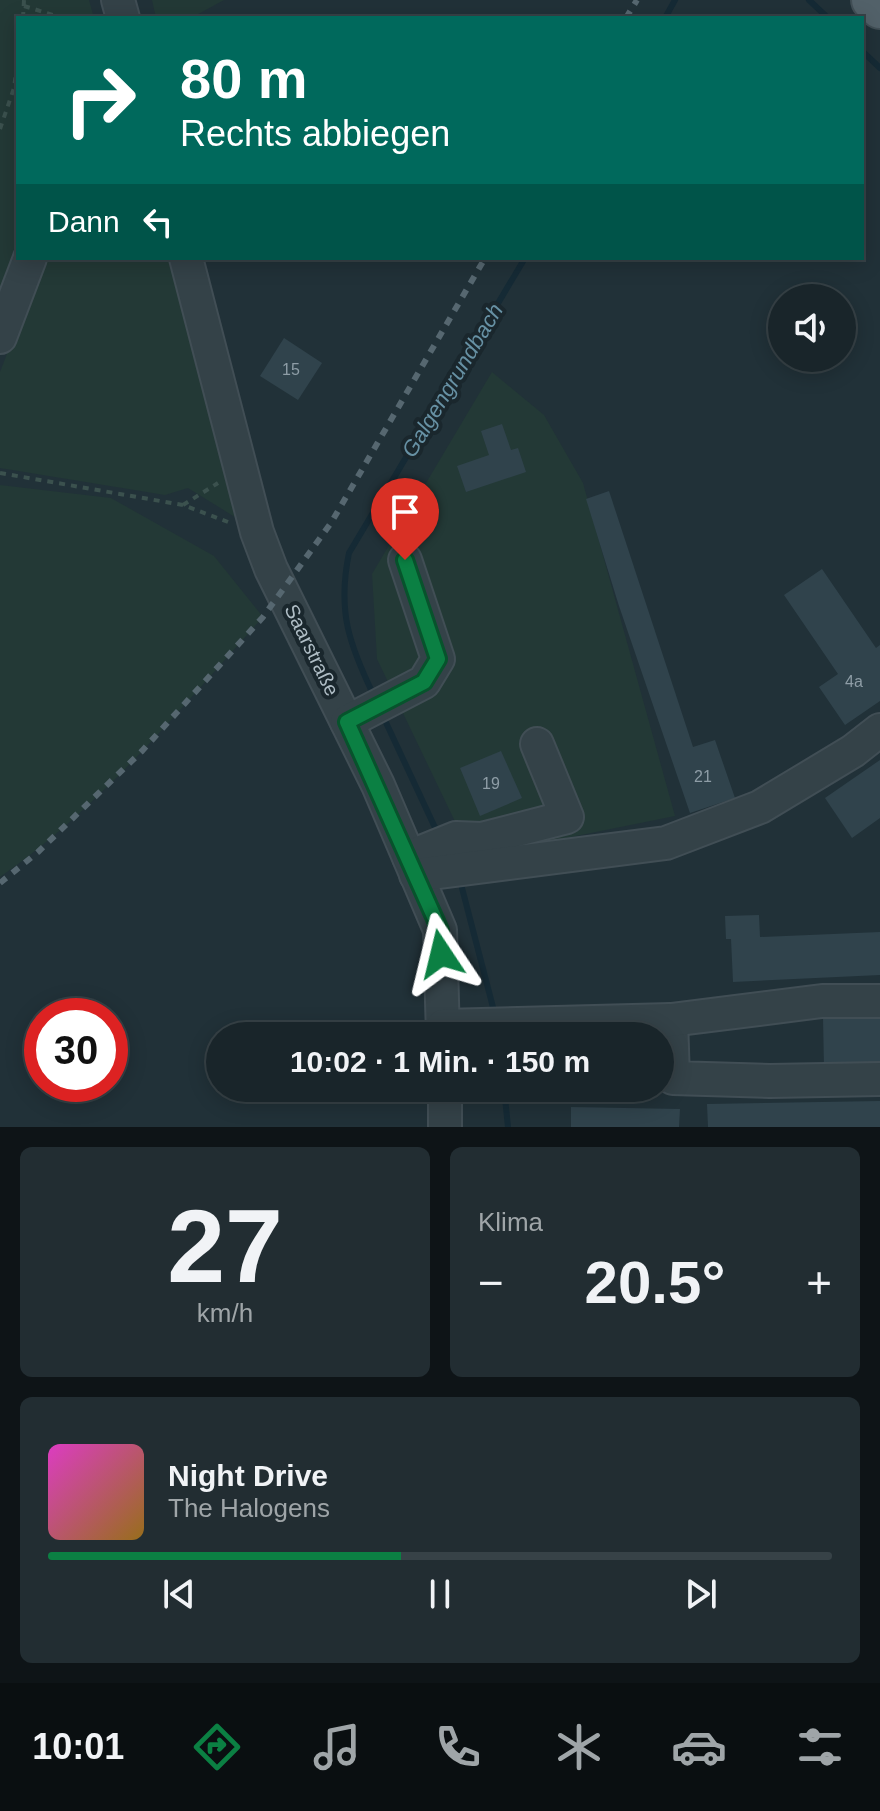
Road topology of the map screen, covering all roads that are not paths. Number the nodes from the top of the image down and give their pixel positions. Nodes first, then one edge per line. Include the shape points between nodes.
1 (872, 0) edge
2 (880, 8) edge
3 (29, 260) edge
4 (187, 260) edge
5 (0, 337) edge
6 (405, 560) dead end
7 (369, 712) junction
8 (880, 730) edge
9 (537, 744) dead end
10 (428, 855) junction
11 (880, 1001) edge
12 (671, 1020) junction
13 (443, 1022) edge
14 (630, 1022) edge
15 (880, 1079) edge
16 (445, 1102) edge
17 (445, 1127) edge

1 - 2 main road
3 - 5 street
4 - 7 street, Saarstraße via 271,569
6 - 7 street via 438,659 424,682
7 - 10 street, Saarstraße
8 - 10 street via 760,807 666,843
9 - 10 street via 567,817
10 - 13 street, Saarstraße via 440,930
11 - 12 street via 822,1001
12 - 14 street
12 - 15 street via 673,1078
16 - 17 street

